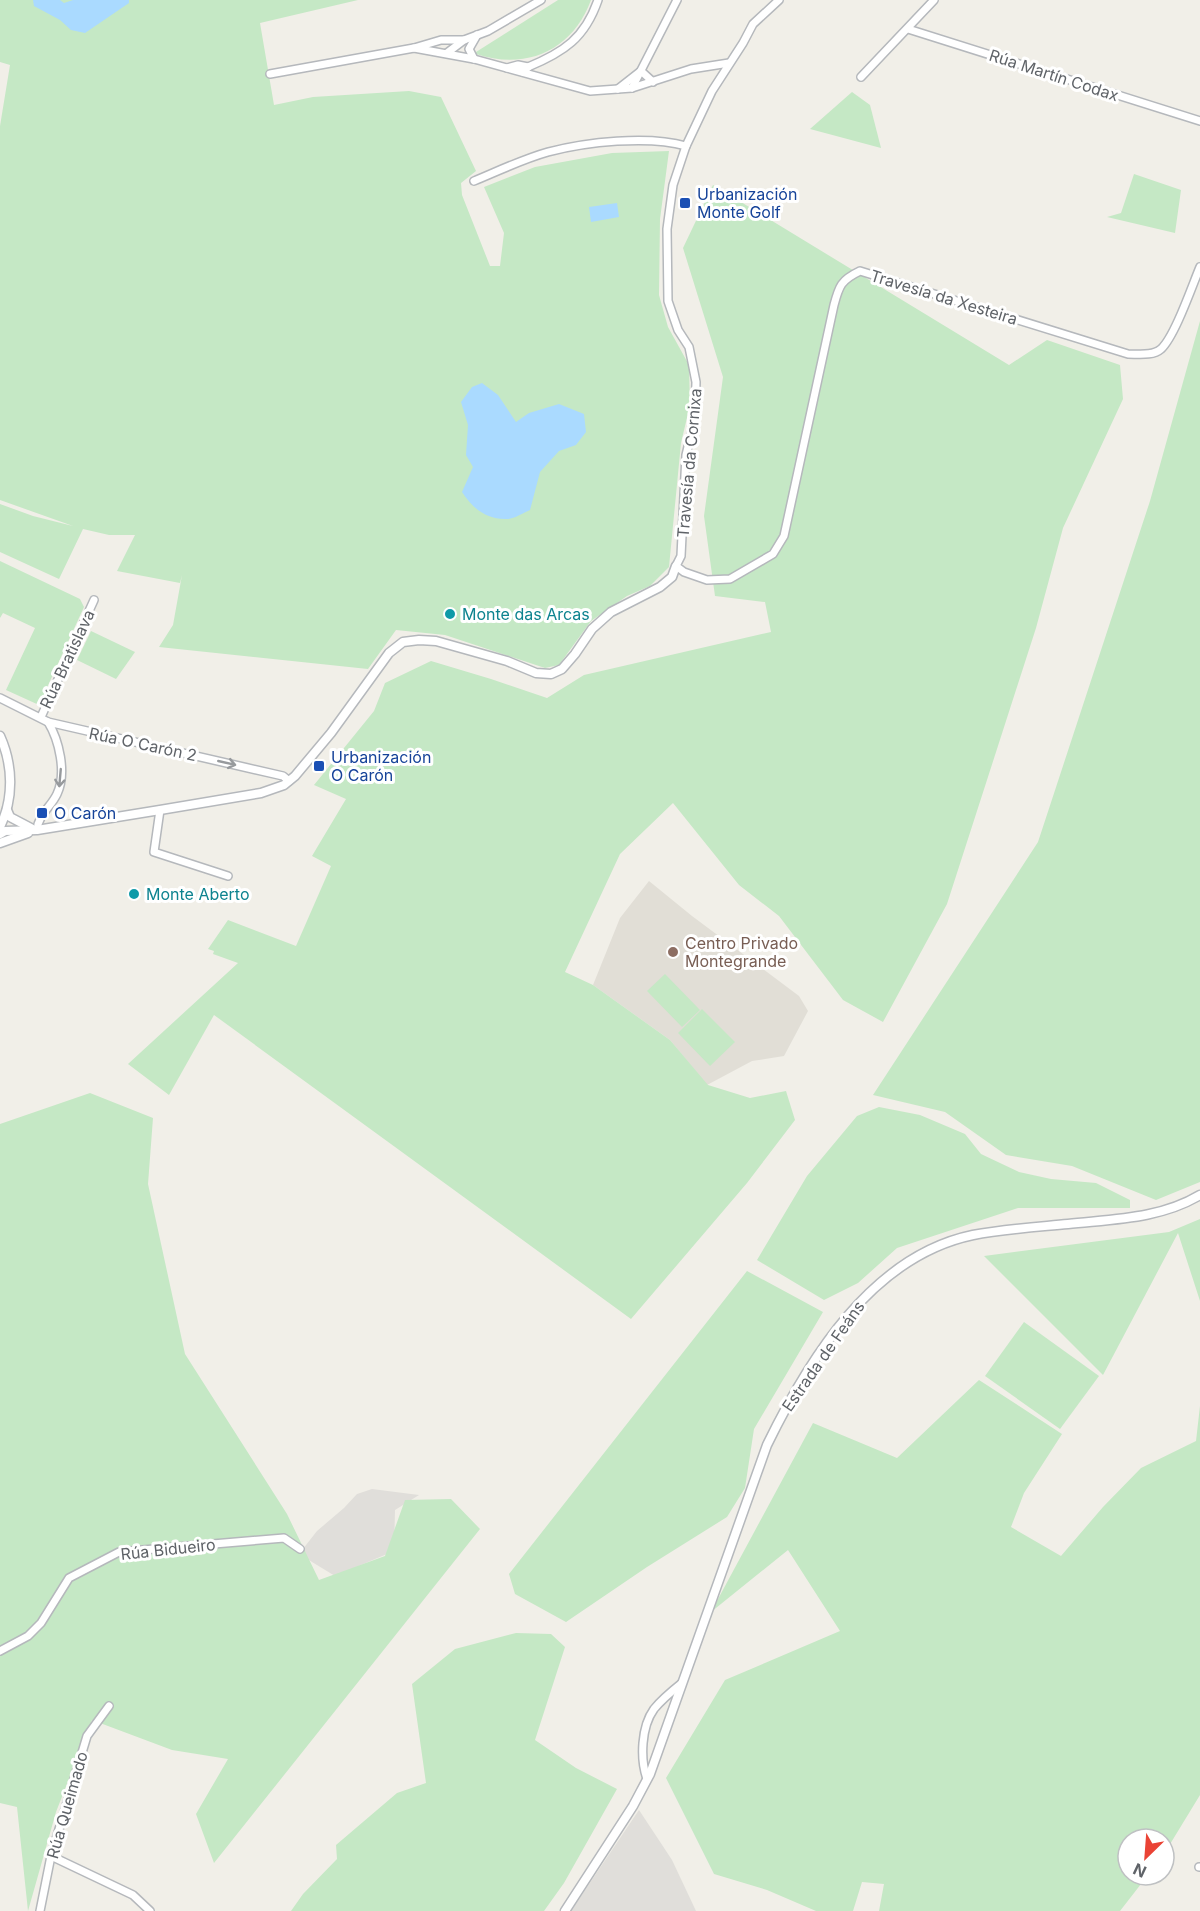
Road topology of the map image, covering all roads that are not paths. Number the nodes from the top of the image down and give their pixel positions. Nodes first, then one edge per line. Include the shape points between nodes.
1 (541, 0) edge
2 (598, 0) edge
3 (676, 0) edge
4 (779, 0) edge
5 (934, 0) edge
6 (908, 29) junction
7 (477, 35) junction
8 (464, 40) junction
9 (414, 48) junction
10 (447, 53) junction
11 (474, 59) junction
12 (541, 61) junction
13 (729, 63) junction
14 (526, 70) junction
15 (641, 71) junction
16 (270, 74) dead end
17 (542, 77) junction
18 (861, 77) dead end
19 (653, 82) junction
20 (632, 88) junction
21 (617, 89) junction
22 (1200, 121) edge
23 (686, 146) junction
24 (474, 181) dead end
25 (1200, 267) edge
26 (676, 566) junction
27 (94, 600) dead end
28 (0, 698) edge
29 (40, 717) junction
30 (48, 722) junction
31 (0, 736) edge
32 (289, 781) junction
33 (6, 810) junction
34 (160, 810) junction
35 (37, 830) junction
36 (0, 831) edge
37 (15, 838) junction
38 (0, 843) edge
39 (228, 876) dead end
40 (1200, 1195) edge
41 (300, 1549) dead end
42 (0, 1652) edge
43 (682, 1683) junction
44 (110, 1706) dead end
45 (647, 1779) junction
46 (51, 1856) junction
47 (40, 1911) edge
48 (150, 1911) edge
49 (565, 1911) edge

1 - 7 street
2 - 12 street via 592,18 570,45
3 - 15 street
4 - 13 street, Travesía da Cornixa via 753,24
5 - 6 street
6 - 18 street
6 - 22 street, Rúa Martín Codax
7 - 8 street
7 - 11 street via 469,49
8 - 9 street via 441,40
8 - 10 street
9 - 10 street
9 - 16 street
10 - 11 street
11 - 14 street via 507,68 518,65
12 - 14 street
12 - 17 street via 537,70
13 - 19 street via 691,69
13 - 23 street, Travesía da Cornixa
14 - 17 street
15 - 19 street
15 - 20 street
15 - 21 street
17 - 21 street via 590,91
19 - 20 street
20 - 21 street
23 - 24 street via 612,141 548,152
23 - 26 street, Travesía da Cornixa via 673,185 666,229 668,301 689,347 696,382 682,547
25 - 26 street, Travesía da Xesteira via 1169,338 1160,350 1145,354 1128,354 860,271 848,276 839,286 784,536 773,554 730,579 707,580
26 - 32 street via 672,577 660,587 611,612 592,629 562,669 550,674 436,641 404,642 389,653 331,733
27 - 29 street, Rúa Bratislava
28 - 29 street, Rúa O Carón 2
29 - 30 street, Rúa O Carón 2
30 -> 32 street, Rúa O Carón 2 via 283,776
30 -> 35 street via 58,744 61,779 58,793 38,821
31 - 33 street via 11,774
32 - 34 street via 261,793
33 - 35 street via 10,817
33 - 36 street
34 - 35 street
34 - 39 street via 154,852
35 - 36 street
35 - 37 street
36 - 37 street
37 - 38 street
40 - 43 street, Estrada de Feáns via 1168,1211 973,1235 917,1256 869,1292 847,1317 780,1415
41 - 42 street, Rúa Bidueiro via 284,1538 119,1552 69,1578 41,1623 28,1636
43 - 45 street, Estrada de Feáns
43 - 45 street, Estrada de Feáns via 650,1715 644,1736
44 - 46 street, Rúa Queimado via 87,1736
45 - 49 street, Estrada de Feáns
46 - 47 street, Rúa Queimado
46 - 48 street via 133,1895

